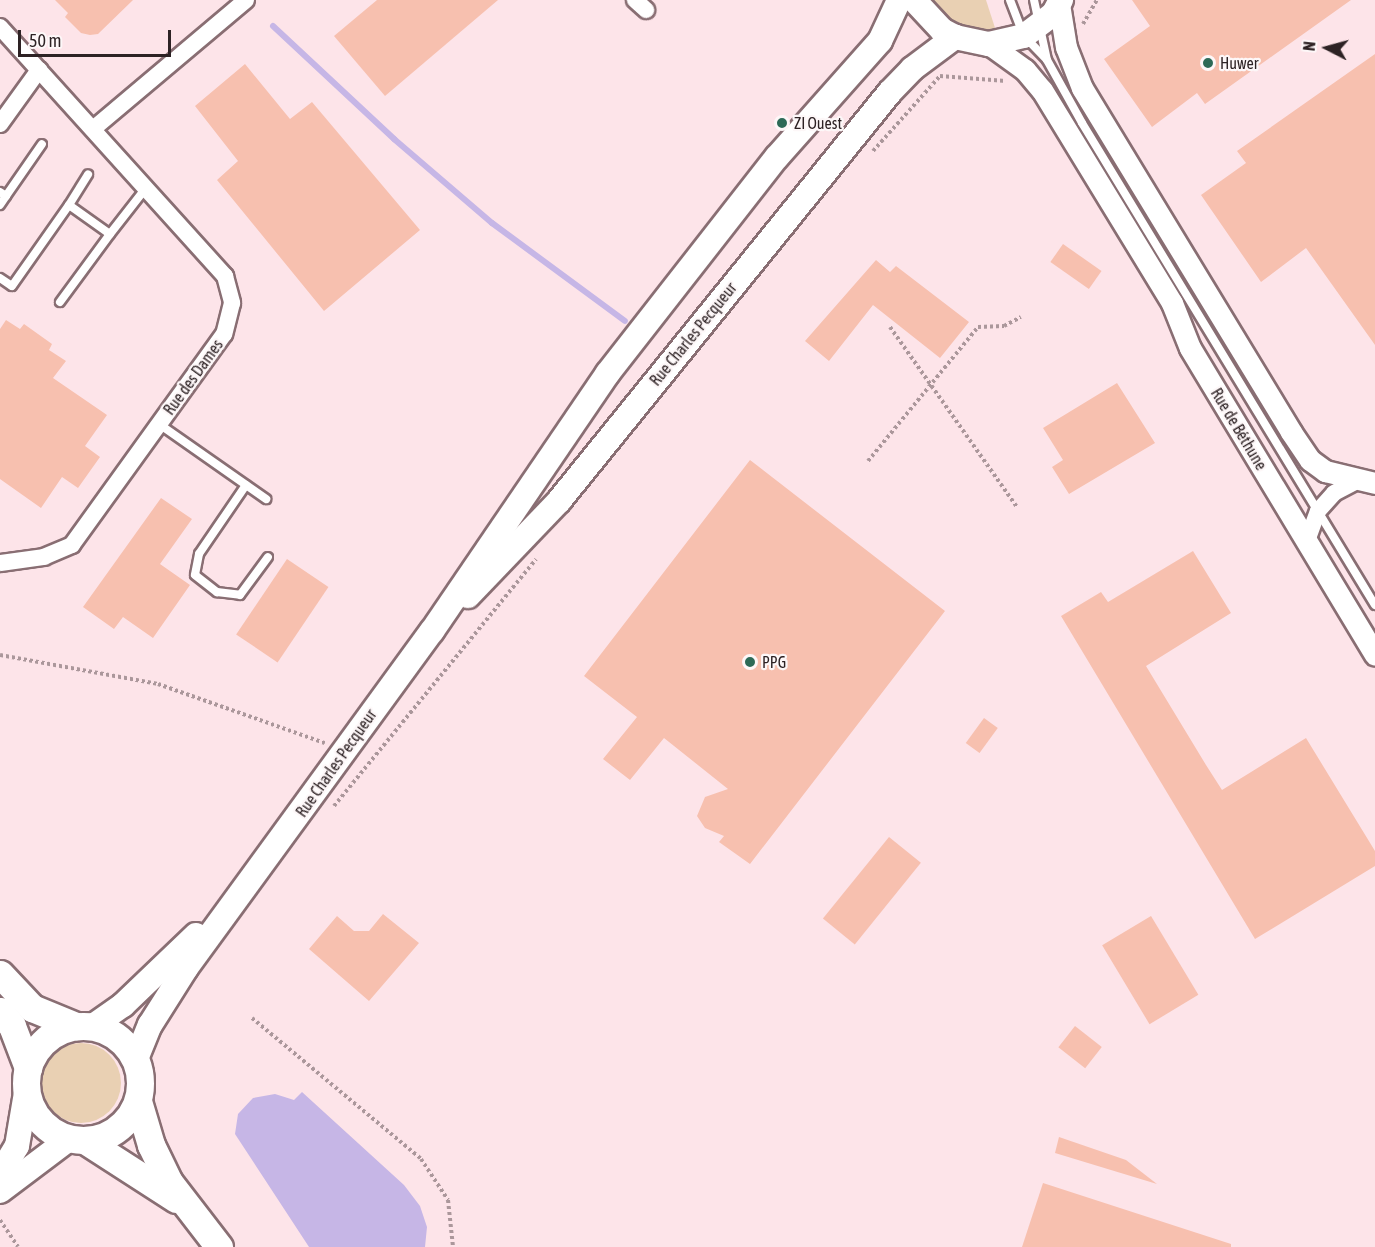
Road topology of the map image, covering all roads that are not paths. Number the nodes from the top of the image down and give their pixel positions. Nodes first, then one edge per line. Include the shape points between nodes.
1 (246, 0) edge
2 (899, 0) edge
3 (914, 0) edge
4 (1010, 0) edge
5 (1034, 0) edge
6 (1060, 2) edge
7 (0, 27) edge
8 (1032, 31) junction
9 (955, 37) junction
10 (989, 44) junction
11 (1047, 60) junction
12 (39, 70) junction
13 (0, 124) edge
14 (93, 129) junction
15 (42, 144) dead end
16 (88, 174) dead end
17 (146, 188) junction
18 (3, 194) edge
19 (69, 204) junction
20 (0, 206) edge
21 (110, 234) junction
22 (0, 278) edge
23 (60, 302) dead end
24 (159, 424) junction
25 (1369, 478) edge
26 (246, 485) junction
27 (266, 499) dead end
28 (1318, 511) junction
29 (1307, 541) junction
30 (268, 557) dead end
31 (0, 563) edge
32 (1375, 605) edge
33 (432, 631) junction
34 (1375, 655) edge
35 (239, 893) junction
36 (0, 974) edge
37 (0, 1011) edge
38 (85, 1026) junction
39 (136, 1059) junction
40 (27, 1080) junction
41 (138, 1101) junction
42 (78, 1140) junction
43 (0, 1174) edge
44 (0, 1191) edge
45 (182, 1203) junction
46 (219, 1247) edge

1 - 14 street
2 - 33 main road, Rue Charles Pecqueur via 880,41 777,158 608,373
3 - 9 main road via 926,17
4 - 8 lane
5 - 8 lane
6 - 8 main road
6 - 25 street via 1066,47 1096,113 1310,460 1325,471
7 - 12 street, Rue des Dames
8 - 10 main road
8 - 11 lane
8 - 11 lane
9 - 10 main road
9 - 33 main road, Rue Charles Pecqueur via 912,69 890,92 559,501
10 - 29 street, Rue de Béthune via 1025,70 1042,90 1172,303 1190,348
11 - 28 lane
12 - 13 street
12 - 14 street, Rue des Dames
14 - 17 street, Rue des Dames
15 - 18 lane
16 - 19 lane
17 - 21 lane
17 - 24 street, Rue des Dames via 225,276 232,303 224,334
18 - 20 lane
19 - 21 lane
19 - 22 lane via 12,286
21 - 23 lane
24 - 26 lane
24 - 31 street, Rue des Dames via 72,545 44,557
25 - 28 street via 1334,493
26 - 27 lane
26 - 30 lane via 199,554 195,575 217,592 240,595
28 - 29 street
28 - 32 lane
29 - 34 street, Rue de Béthune
33 - 35 main road, Rue Charles Pecqueur via 340,754 314,797
35 - 38 main road, Rue Charles Pecqueur via 123,1005
35 - 39 main road, Rue Charles Pecqueur via 150,1025
36 - 38 main road via 32,1008
37 - 40 main road via 12,1026
38 - 39 main road via 118,1038
38 - 40 main road via 46,1040
39 - 41 main road via 141,1080
40 - 42 main road via 41,1122
40 - 43 main road via 17,1146
41 - 42 main road via 118,1129
41 - 45 main road via 151,1145
42 - 44 main road
42 - 45 main road
45 - 46 main road

